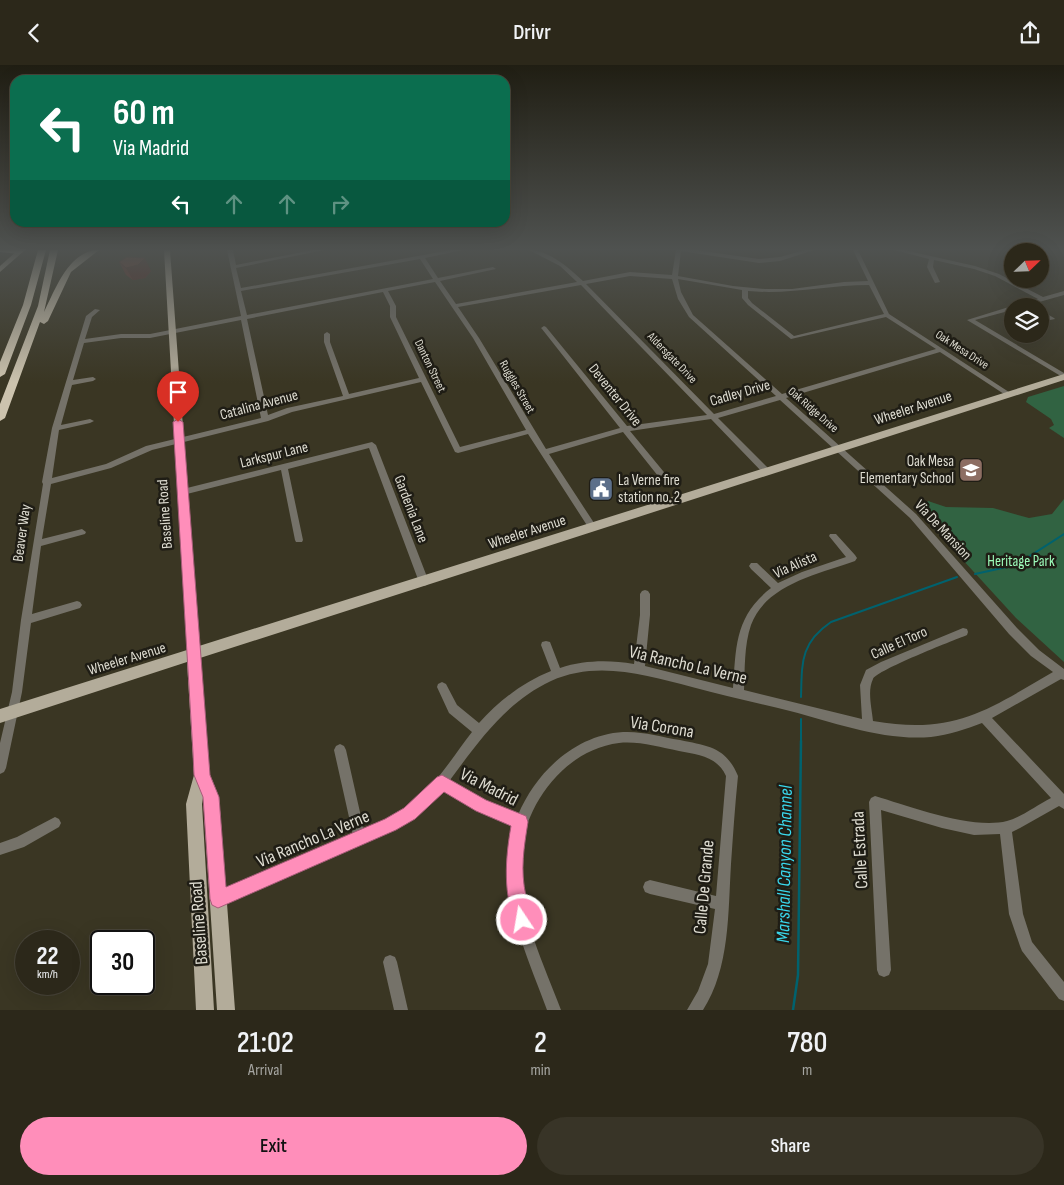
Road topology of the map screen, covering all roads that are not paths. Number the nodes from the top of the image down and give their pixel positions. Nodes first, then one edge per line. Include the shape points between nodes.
1 (24, 294) edge
2 (30, 294) edge
3 (38, 294) edge
4 (45, 294) edge
5 (56, 294) edge
6 (170, 294) edge
7 (241, 294) edge
8 (368, 294) edge
9 (387, 294) edge
10 (446, 294) edge
11 (509, 294) edge
12 (593, 294) edge
13 (679, 294) edge
14 (745, 294) edge
15 (876, 294) edge
16 (1060, 294) edge
17 (1046, 298) edge
18 (454, 306) junction
19 (97, 310) dead end
20 (1004, 310) edge
21 (887, 315) junction
22 (245, 317) junction
23 (1049, 317) edge
24 (1052, 319) dead end
25 (544, 328) dead end
26 (173, 331) junction
27 (327, 334) dead end
28 (30, 339) junction
29 (1004, 341) edge
30 (81, 342) junction
31 (1008, 343) edge
32 (941, 350) junction
33 (0, 357) edge
34 (0, 374) edge
35 (1064, 377) edge
36 (93, 379) dead end
37 (424, 379) junction
38 (70, 383) junction
39 (1009, 394) junction
40 (780, 396) junction
41 (346, 397) junction
42 (0, 398) edge
43 (713, 416) junction
44 (0, 418) edge
45 (266, 419) junction
46 (90, 421) dead end
47 (56, 428) junction
48 (625, 429) junction
49 (530, 431) junction
50 (179, 440) junction
51 (372, 445) joint
52 (840, 448) junction
53 (458, 450) joint
54 (545, 452) junction
55 (284, 467) junction
56 (767, 472) junction
57 (665, 479) dead end
58 (46, 482) junction
59 (183, 492) junction
60 (593, 528) junction
61 (82, 532) dead end
62 (832, 536) dead end
63 (299, 540) dead end
64 (37, 544) junction
65 (754, 566) dead end
66 (424, 582) junction
67 (777, 588) junction
68 (645, 594) dead end
69 (77, 605) dead end
70 (26, 620) junction
71 (964, 632) dead end
72 (546, 645) dead end
73 (193, 655) junction
74 (639, 669) junction
75 (558, 672) junction
76 (1062, 674) edge
77 (442, 687) dead end
78 (738, 695) junction
79 (6, 714) edge
80 (984, 717) junction
81 (868, 726) junction
82 (480, 731) junction
83 (340, 750) dead end
84 (727, 763) joint
85 (0, 768) edge
86 (202, 775) junction
87 (442, 782) junction
88 (1062, 801) edge
89 (520, 822) junction
90 (55, 823) dead end
91 (1005, 828) junction
92 (360, 838) junction
93 (0, 849) edge
94 (650, 887) dead end
95 (218, 899) junction
96 (722, 904) junction
97 (390, 963) dead end
98 (884, 970) dead end
99 (1064, 993) edge
100 (205, 1010) edge
101 (226, 1010) edge
102 (401, 1010) edge
103 (554, 1010) edge
104 (694, 1010) edge

1 - 33 highway
2 - 34 highway
3 - 42 highway
4 - 28 highway
5 - 28 highway via 40,327
6 - 26 main road, Baseline Road
7 - 22 street
8 - 22 street
9 - 37 street, Danton Street via 393,306 393,317
10 - 18 street, Ruggles Street
11 - 18 street
12 - 43 street, Aldersgate Drive
13 - 40 street, Oak Ridge Drive via 691,316
14 - 21 street via 750,304 793,338
15 - 21 street, Oak Mesa Drive
16 - 17 street
18 - 49 street, Ruggles Street
19 - 30 street, Beaver Way via 89,316
20 - 29 street via 970,320
21 - 32 street, Oak Mesa Drive
22 - 26 street
22 - 45 street
23 - 24 street
25 - 48 street, Deventer Drive
26 - 30 street
26 - 50 main road, Baseline Road
27 - 41 street via 326,342
28 - 44 highway
30 - 38 street, Beaver Way
31 - 35 street
32 - 39 street, Oak Mesa Drive
32 - 40 street, Cadley Drive
35 - 39 main road, Wheeler Avenue
36 - 38 street
37 - 41 street, Catalina Avenue
37 - 53 street, Danton Street
38 - 47 street, Beaver Way
39 - 52 main road, Wheeler Avenue
40 - 43 street, Cadley Drive
40 - 52 street, Oak Ridge Drive
41 - 45 street, Catalina Avenue
43 - 48 street, Cadley Drive
43 - 56 street, Aldersgate Drive
45 - 50 street, Catalina Avenue
46 - 47 street
47 - 58 street, Beaver Way
48 - 54 street, Cadley Drive
48 - 57 street, Deventer Drive
49 - 53 street
49 - 54 street, Ruggles Street
50 - 58 street, Catalina Avenue via 108,466
50 - 59 main road, Baseline Road
51 - 55 street, Larkspur Lane
51 - 66 street, Gardenia Lane
52 - 56 main road, Wheeler Avenue
52 - 76 street, Via De Mansion via 913,516 1013,631
54 - 60 street, Ruggles Street
55 - 59 street, Larkspur Lane
55 - 63 street
56 - 60 main road, Wheeler Avenue
58 - 64 street, Beaver Way
59 - 73 main road, Baseline Road
60 - 66 main road, Wheeler Avenue
61 - 64 street
62 - 67 street, Via Alista via 852,558
64 - 70 street, Beaver Way
65 - 67 street
66 - 73 main road, Wheeler Avenue
67 - 78 street, Via Alista via 752,612 746,627
68 - 74 street
69 - 70 street
70 - 79 street, Beaver Way
71 - 81 street, Calle El Toro via 870,673 865,685
72 - 75 street
73 - 79 main road, Wheeler Avenue
73 - 86 main road, Baseline Road
74 - 75 street, Via Rancho La Verne via 596,665
74 - 78 street, Via Rancho La Verne
75 - 82 street, Via Rancho La Verne via 516,697
76 - 80 street, Via Rancho La Verne
77 - 82 street via 454,709
78 - 81 street, Via Rancho La Verne
79 - 85 street, Beaver Way
80 - 81 street, Via Rancho La Verne via 934,732
80 - 88 street
82 - 87 street, Via Rancho La Verne
83 - 92 street
84 - 89 street, Via Corona via 713,753 641,738 618,738 596,743 574,754 553,771 534,795
84 - 96 street, Calle De Grande via 732,775
86 - 95 main road, Baseline Road via 211,797
86 - 100 main road, Baseline Road via 194,804
87 - 89 street, Via Madrid via 481,806
87 - 92 street, Via Rancho La Verne via 409,813
88 - 91 street
89 - 103 street, Via Corona via 514,858 516,889 522,920
90 - 93 street via 20,843
91 - 98 street, Calle Estrada via 974,829 875,802
91 - 99 street via 1016,914 1028,945
92 - 95 street, Via Rancho La Verne
94 - 96 street
95 - 101 main road, Baseline Road
96 - 104 street, Calle De Grande via 712,976
97 - 102 street

